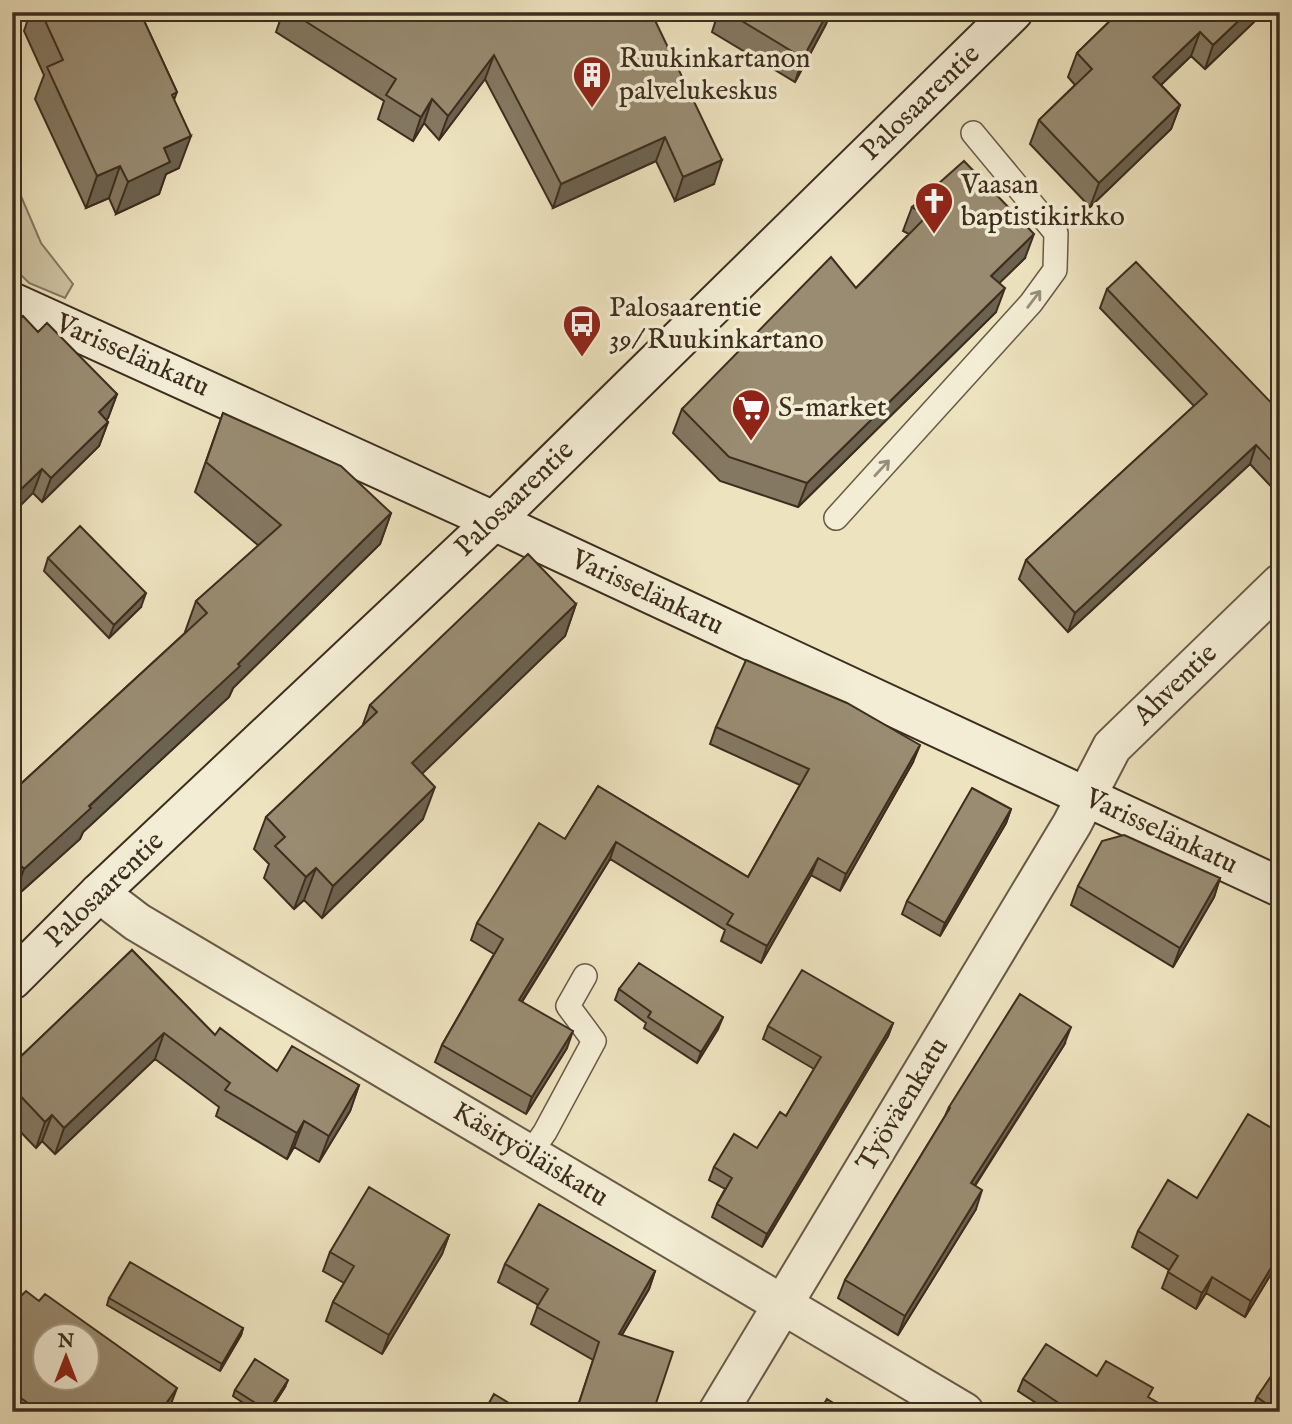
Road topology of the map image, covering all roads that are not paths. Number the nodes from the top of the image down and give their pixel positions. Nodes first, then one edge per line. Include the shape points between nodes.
1 (1013, 12) edge
2 (973, 133) dead end
3 (12, 302) edge
4 (836, 518) dead end
5 (494, 521) junction
6 (1280, 584) edge
7 (1086, 797) junction
8 (1280, 887) edge
9 (99, 893) junction
10 (584, 976) dead end
11 (12, 980) edge
12 (529, 1154) junction
13 (782, 1305) junction
14 (718, 1412) edge
15 (964, 1412) edge

1 - 5 street, Palosaarentie
4 -> 2 lane via 998,342 1055,270 1056,233
3 - 5 street, Varisselänkatu
5 - 7 street, Varisselänkatu
5 - 9 street, Palosaarentie
6 - 7 street, Ahventie via 1112,747
7 - 8 street, Varisselänkatu
7 - 13 street, Työväenkatu
9 - 11 street, Palosaarentie
9 - 12 street, Käsityöläiskatu via 137,922
10 - 12 lane via 568,1006 594,1041
12 - 13 street, Käsityöläiskatu
13 - 14 street, Työväenkatu
13 - 15 street, Käsityöläiskatu

